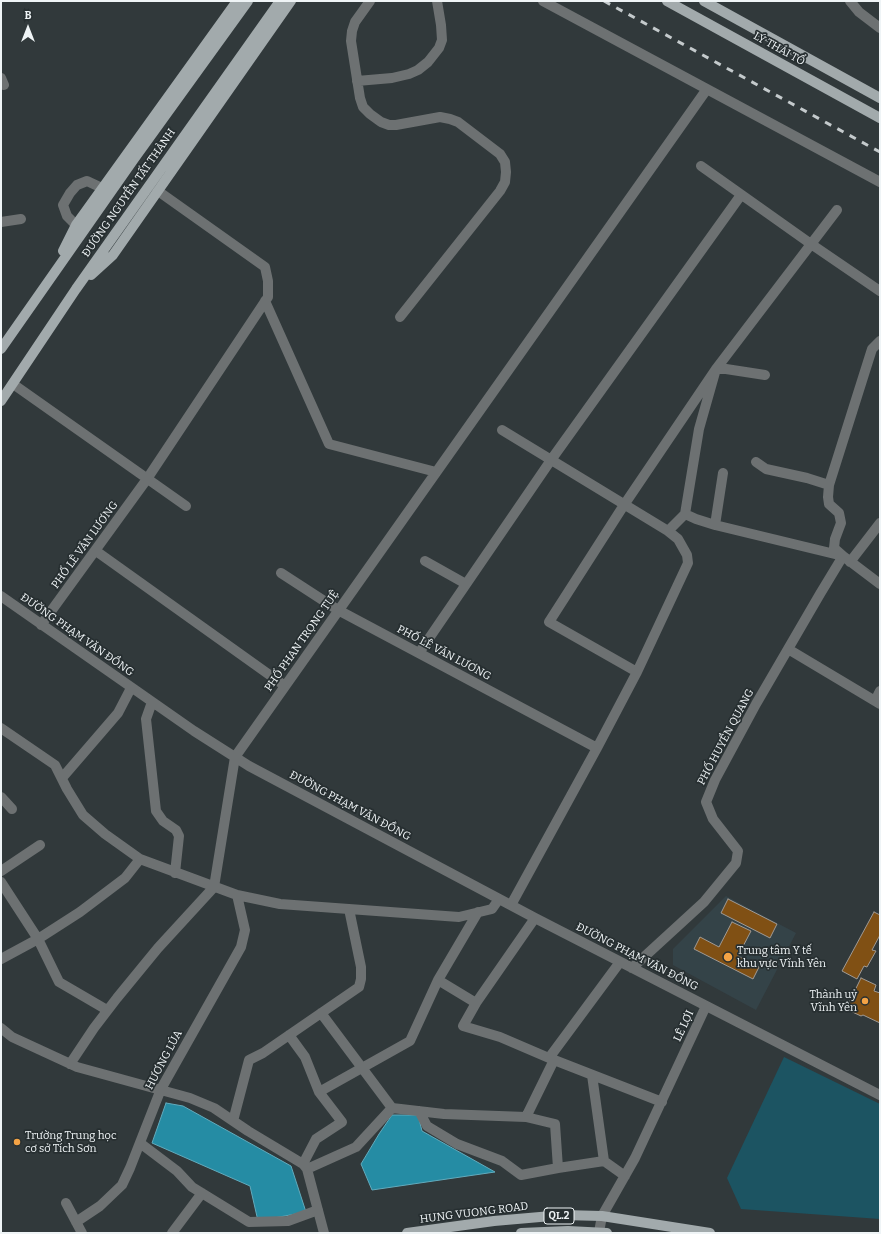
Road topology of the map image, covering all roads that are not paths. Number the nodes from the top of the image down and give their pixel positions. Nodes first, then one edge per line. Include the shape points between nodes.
1 (237, 1) edge
2 (248, 1) edge
3 (280, 1) edge
4 (291, 1) edge
5 (370, 1) edge
6 (437, 1) edge
7 (543, 1) edge
8 (667, 1) edge
9 (704, 1) edge
10 (850, 1) edge
11 (880, 28) edge
12 (357, 80) junction
13 (707, 89) junction
14 (880, 98) edge
15 (880, 118) edge
16 (701, 166) dead end
17 (880, 182) edge
18 (102, 188) junction
19 (158, 191) junction
20 (741, 195) junction
21 (837, 210) dead end
22 (20, 219) dead end
23 (1, 222) edge
24 (76, 225) junction
25 (811, 244) junction
26 (53, 273) junction
27 (76, 289) junction
28 (880, 291) edge
29 (265, 301) junction
30 (400, 317) dead end
31 (880, 341) edge
32 (1, 349) edge
33 (716, 369) junction
34 (765, 375) dead end
35 (13, 384) junction
36 (1, 401) edge
37 (502, 430) dead end
38 (551, 460) junction
39 (756, 462) dead end
40 (436, 472) junction
41 (723, 473) dead end
42 (147, 479) junction
43 (829, 485) junction
44 (624, 505) junction
45 (186, 506) dead end
46 (685, 514) junction
47 (880, 523) edge
48 (715, 526) junction
49 (668, 531) junction
50 (96, 551) junction
51 (846, 559) junction
52 (425, 561) dead end
53 (281, 573) dead end
54 (466, 584) junction
55 (880, 584) edge
56 (1, 596) edge
57 (338, 610) junction
58 (41, 625) junction
59 (788, 649) junction
60 (419, 653) junction
61 (637, 672) junction
62 (285, 686) junction
63 (131, 688) junction
64 (880, 691) edge
65 (152, 702) junction
66 (877, 702) edge
67 (3, 733) edge
68 (597, 748) junction
69 (235, 757) junction
70 (62, 778) junction
71 (1, 797) edge
72 (12, 808) dead end
73 (40, 845) dead end
74 (140, 859) junction
75 (1, 871) edge
76 (175, 872) junction
77 (1, 882) edge
78 (214, 887) junction
79 (237, 895) junction
80 (499, 899) junction
81 (511, 905) junction
82 (349, 909) junction
83 (478, 912) junction
84 (535, 918) junction
85 (38, 939) junction
86 (1, 959) edge
87 (620, 962) junction
88 (632, 968) junction
89 (438, 980) junction
90 (476, 1004) junction
91 (706, 1006) junction
92 (107, 1010) junction
93 (321, 1013) junction
94 (1, 1028) edge
95 (289, 1036) junction
96 (552, 1059) junction
97 (70, 1064) junction
98 (362, 1068) junction
99 (592, 1075) junction
100 (161, 1089) junction
101 (320, 1092) junction
102 (880, 1095) edge
103 (662, 1102) junction
104 (392, 1108) junction
105 (419, 1111) junction
106 (526, 1117) junction
107 (233, 1121) junction
108 (140, 1143) junction
109 (604, 1161) junction
110 (305, 1166) junction
111 (558, 1168) junction
112 (625, 1176) junction
113 (202, 1193) junction
114 (66, 1204) dead end
115 (318, 1210) junction
116 (602, 1216) junction
117 (76, 1222) junction
118 (603, 1232) edge
119 (82, 1233) edge
120 (172, 1233) edge
121 (324, 1233) edge
122 (407, 1233) edge
123 (520, 1233) edge
124 (710, 1233) edge

1 - 18 main road
2 - 26 main road, ĐƯỜNG NGUYỄN TẤT THÀNH
3 - 27 main road, ĐƯỜNG NGUYỄN TẤT THÀNH
4 - 19 main road
5 - 12 street via 355,22 352,31 351,42
6 - 12 street via 442,40 428,62 409,74 392,78
7 - 13 street
8 - 15 main road, LÝ THÁI TỔ
9 - 14 main road, LÝ THÁI TỔ
10 - 11 street via 859,12
12 - 30 street via 363,107 381,122 396,125 440,117 450,119 458,122 500,154 505,162 505,182 500,191
13 - 17 street
13 - 40 street, PHỐ PHAN TRỌNG TUỆ
16 - 20 street
18 - 24 main road
18 - 24 street via 88,181 77,185 70,193 63,205 67,216
19 - 27 main road via 113,255
19 - 29 street via 264,266 268,281 268,297
20 - 25 street
20 - 38 street
21 - 25 street
22 - 23 street
24 - 26 main road
25 - 28 street
25 - 33 street
26 - 32 main road, ĐƯỜNG NGUYỄN TẤT THÀNH
27 - 35 main road, ĐƯỜNG NGUYỄN TẤT THÀNH
29 - 40 street via 328,444
29 - 42 street, PHỐ LÊ VĂN LƯƠNG
31 - 43 street via 872,349
33 - 34 street
33 - 44 street
33 - 46 street via 699,429
35 - 36 main road, ĐƯỜNG NGUYỄN TẤT THÀNH
35 - 42 street
37 - 38 street
38 - 44 street
38 - 54 street
39 - 43 street via 766,469
40 - 57 street, PHỐ PHAN TRỌNG TUỆ
41 - 48 street
42 - 45 street
42 - 50 street, PHỐ LÊ VĂN LƯƠNG
43 - 51 street via 828,498 830,504 839,512 841,523 834,548
44 - 49 street
44 - 61 street via 550,622
46 - 48 street
46 - 49 street
47 - 51 street, PHỐ HUYỀN QUANG
48 - 51 street
49 - 61 street via 678,539 687,555 688,563
50 - 58 street, PHỐ LÊ VĂN LƯƠNG
50 - 62 street
51 - 55 street
51 - 59 street, PHỐ HUYỀN QUANG
52 - 54 street
53 - 57 street, PHỐ LÊ VĂN LƯƠNG
54 - 60 street
56 - 58 street, ĐƯỜNG PHẠM VĂN ĐỒNG
57 - 60 street, PHỐ LÊ VĂN LƯƠNG
57 - 62 street, PHỐ PHAN TRỌNG TUỆ
58 - 63 street, ĐƯỜNG PHẠM VĂN ĐỒNG
59 - 66 street
59 - 88 street, PHỐ HUYỀN QUANG via 715,780 706,802 713,819 738,851 736,863 704,902
60 - 68 street, PHỐ LÊ VĂN LƯƠNG
61 - 68 street
62 - 69 street, PHỐ PHAN TRỌNG TUỆ
63 - 65 street, ĐƯỜNG PHẠM VĂN ĐỒNG
63 - 70 street via 118,712
64 - 66 street
65 - 69 street, ĐƯỜNG PHẠM VĂN ĐỒNG
65 - 76 street via 146,719 156,811 163,822 176,830 179,836
67 - 70 street via 55,765
68 - 81 street
69 - 78 street
69 - 80 street, ĐƯỜNG PHẠM VĂN ĐỒNG
70 - 74 street via 83,815 104,834
71 - 72 street
73 - 75 street
74 - 76 street
74 - 85 street via 125,878 80,912
76 - 78 street
77 - 85 street
78 - 79 street
78 - 92 street via 158,948
79 - 82 street via 280,904
79 - 100 street, HƯƠNG LÚA via 245,930 241,947
80 - 81 street, ĐƯỜNG PHẠM VĂN ĐỒNG
80 - 83 street via 492,909
81 - 84 street, ĐƯỜNG PHẠM VĂN ĐỒNG
82 - 83 street via 459,917
82 - 93 street via 362,979 358,987
83 - 89 street
84 - 87 street, ĐƯỜNG PHẠM VĂN ĐỒNG
84 - 90 street
85 - 86 street
85 - 92 street via 59,982
87 - 88 street, ĐƯỜNG PHẠM VĂN ĐỒNG
87 - 96 street
88 - 91 street, ĐƯỜNG PHẠM VĂN ĐỒNG
89 - 90 street
89 - 98 street via 410,1041
90 - 96 street via 463,1026 500,1037
91 - 102 street, LÊ LỢI
91 - 103 street, LÊ LỢI
92 - 97 street
93 - 95 street
93 - 98 street
94 - 97 street via 12,1037
95 - 101 street via 305,1057
95 - 107 street via 263,1054 249,1060
96 - 99 street
96 - 106 street
97 - 100 street
98 - 101 street
98 - 104 street
99 - 103 street
99 - 109 street
100 - 107 street via 214,1108
100 - 108 street, HƯƠNG LÚA
101 - 110 street via 342,1122 316,1139
103 - 112 street, LÊ LỢI
104 - 105 street
104 - 110 street via 356,1147
105 - 106 street
105 - 111 street via 427,1126 457,1144 502,1161 521,1175
106 - 111 street via 554,1124
107 - 110 street
108 - 113 street
108 - 117 street, HƯƠNG LÚA via 122,1185 100,1206
109 - 111 street
109 - 112 street
110 - 115 street
112 - 116 street, LÊ LỢI
113 - 115 street via 249,1222 288,1221
113 - 120 street
114 - 117 street
115 - 121 street
116 - 118 street, LÊ LỢI
116 - 122 main road, HUNG VUONG ROAD / QL.2 via 563,1215
116 - 124 main road, HUNG VUONG ROAD / QL.2
117 - 119 street
118 - 123 main road, QL.2

